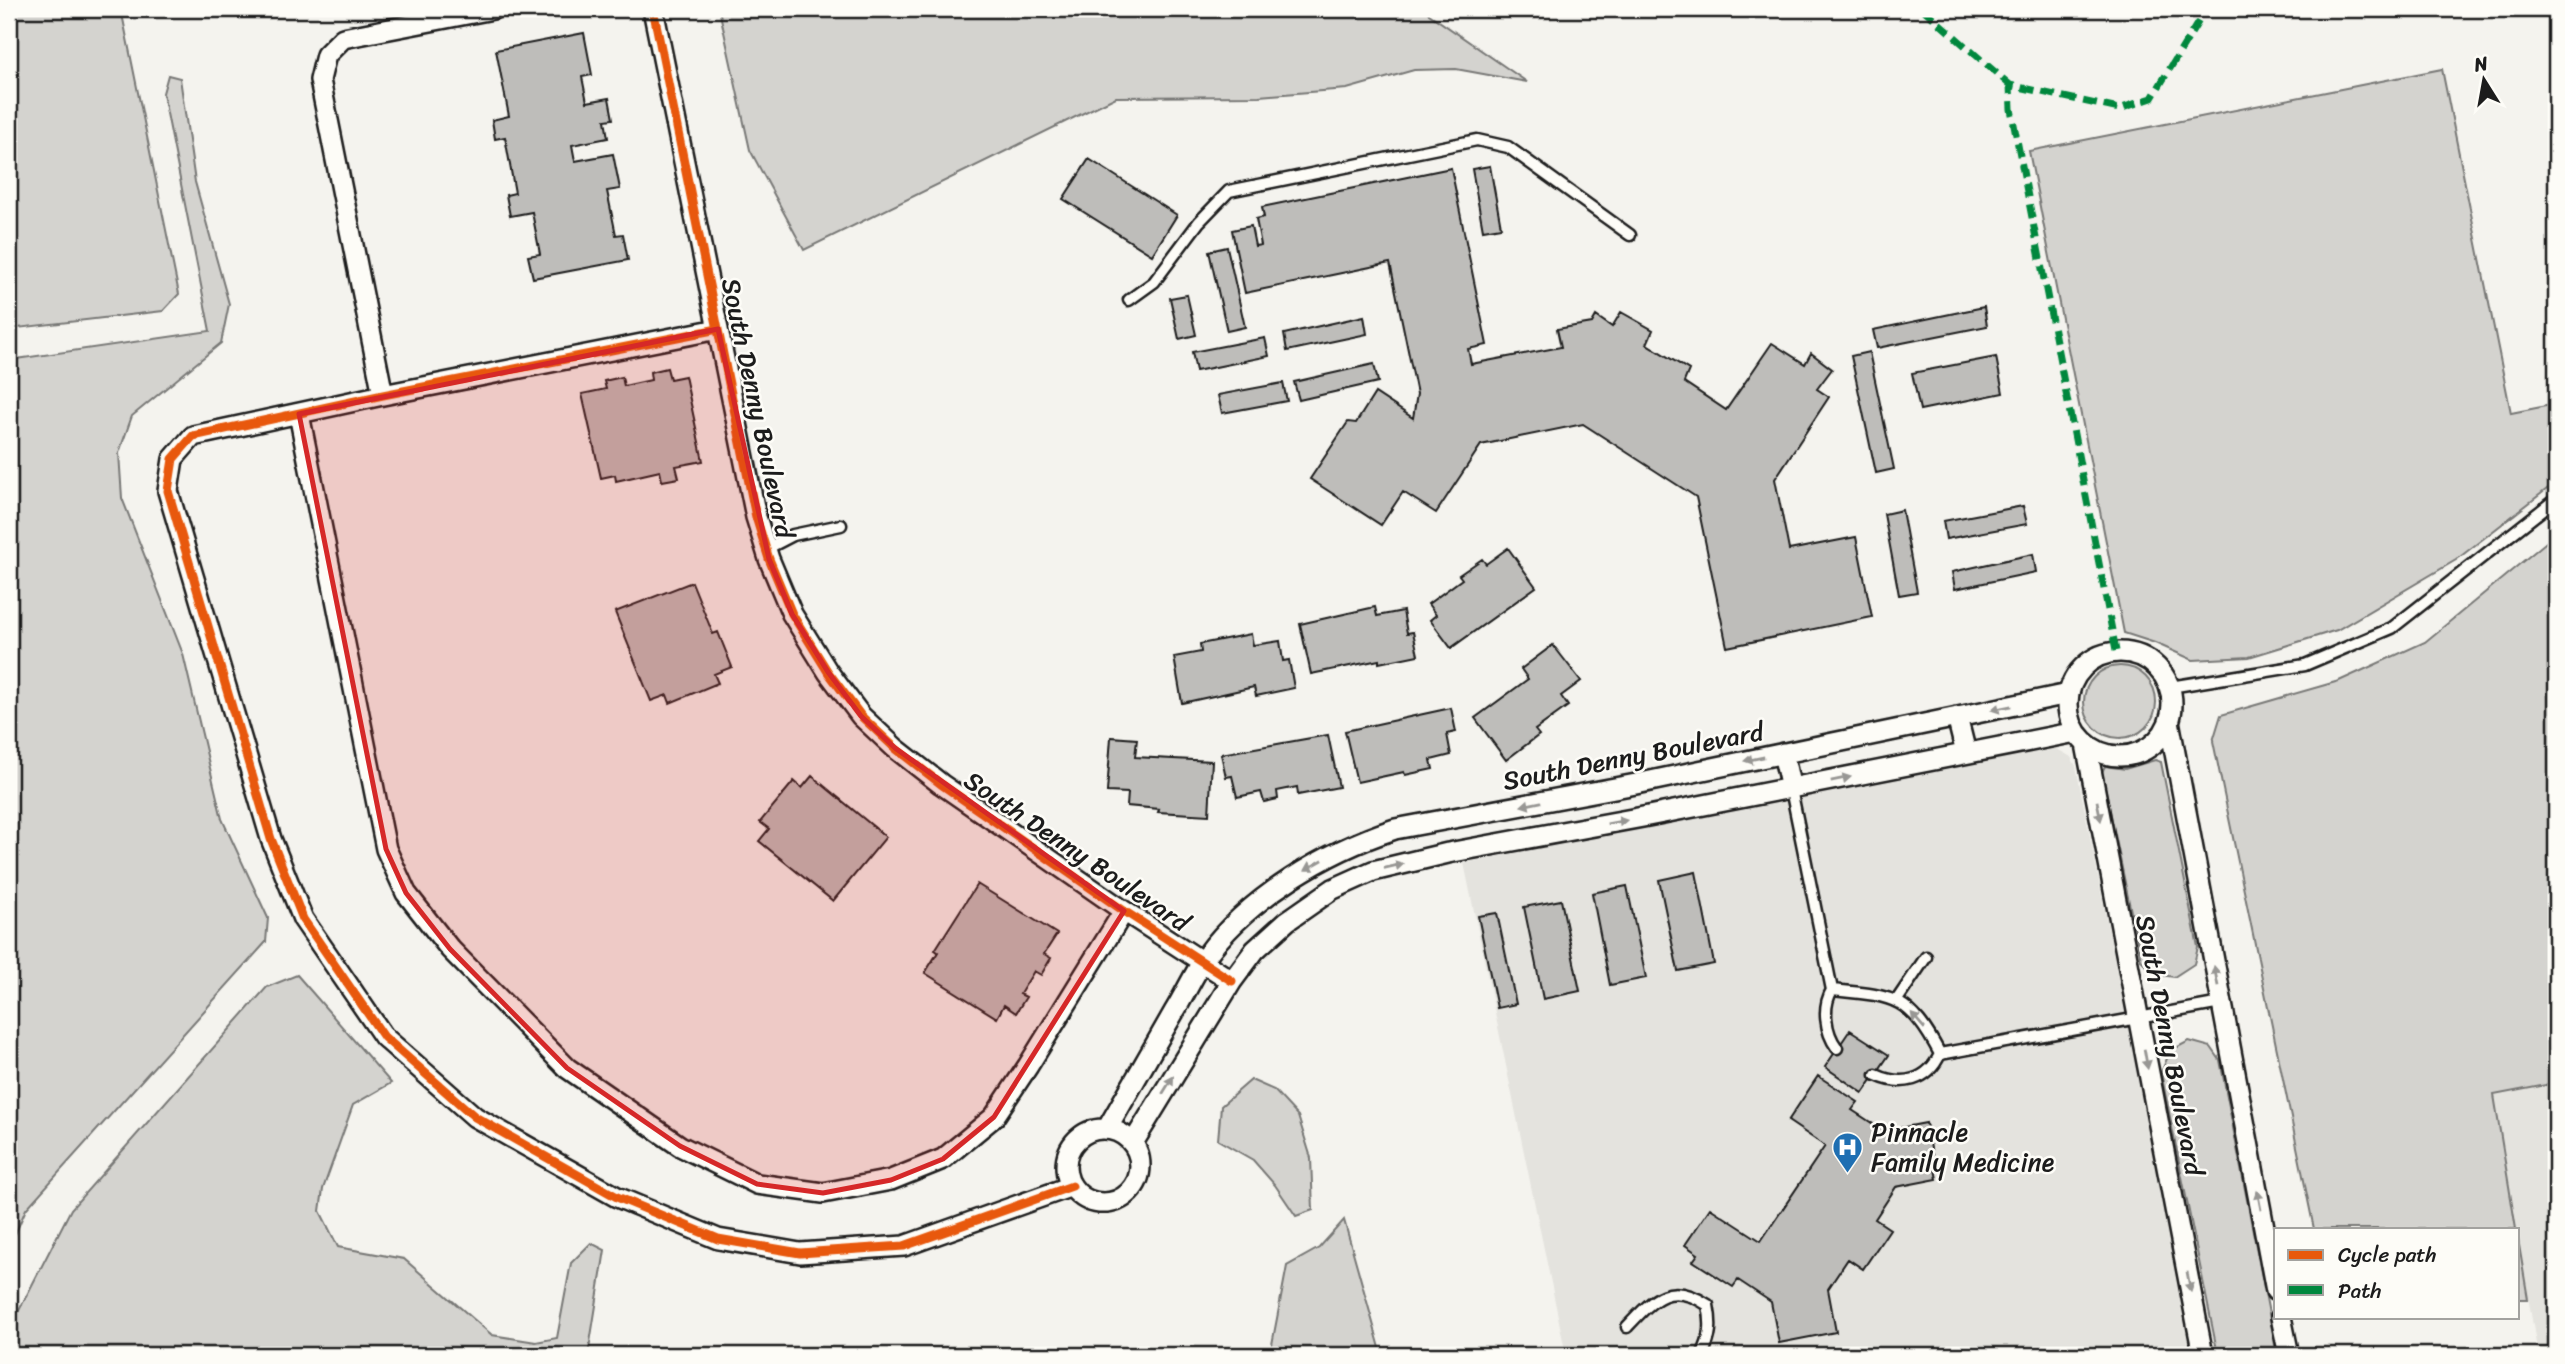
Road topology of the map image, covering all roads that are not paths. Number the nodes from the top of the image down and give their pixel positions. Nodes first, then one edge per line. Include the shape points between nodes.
1 (493, 9) edge
2 (653, 9) edge
3 (1630, 235) dead end
4 (1129, 300) dead end
5 (718, 329) junction
6 (383, 395) junction
7 (299, 414) junction
8 (2556, 499) edge
9 (841, 525) dead end
10 (766, 549) junction
11 (2170, 687) junction
12 (2068, 694) junction
13 (1957, 717) junction
14 (2169, 721) junction
15 (2081, 738) junction
16 (1783, 753) junction
17 (1966, 753) junction
18 (1791, 789) junction
19 (1124, 911) junction
20 (1926, 957) dead end
21 (1203, 962) junction
22 (1232, 981) junction
23 (1832, 989) junction
24 (1897, 1000) junction
25 (2221, 1003) junction
26 (2139, 1019) junction
27 (1837, 1048) dead end
28 (1940, 1054) junction
29 (1876, 1074) dead end
30 (1107, 1129) junction
31 (1133, 1143) junction
32 (1072, 1186) junction
33 (2274, 1281) edge
34 (2281, 1318) edge
35 (1627, 1326) dead end
36 (1702, 1355) edge
37 (2203, 1355) edge
38 (2288, 1355) edge

1 - 6 street via 343,38 326,55 320,80
2 - 5 street, South Denny Boulevard
3 - 4 lane via 1508,147 1477,140 1229,191 1154,282
5 - 6 street
5 - 10 street, South Denny Boulevard
6 - 7 street
7 - 19 street, South Denny Boulevard via 386,849 406,893 450,950 567,1068 680,1146 757,1184 823,1193 891,1180 943,1159 994,1117
7 - 32 street via 193,436 173,459 168,491 271,839 303,919 384,1037 475,1117 617,1197 718,1240 800,1253 904,1246
8 - 11 lane via 2392,628 2305,665
9 - 10 lane via 793,535
10 - 19 street, South Denny Boulevard via 792,614 861,716 941,784
11 - 12 street via 2149,660 2116,651 2085,665
11 - 14 street
12 -> 13 street, South Denny Boulevard
12 - 15 street, South Denny Boulevard via 2070,720
13 - 16 street, South Denny Boulevard
13 - 17 street
14 - 15 street via 2161,736 2134,754 2101,752
25 -> 14 street
15 - 17 street
15 -> 26 street, South Denny Boulevard
16 - 18 street, South Denny Boulevard
16 -> 21 street, South Denny Boulevard via 1360,840 1274,891 1243,916
18 -> 17 street
22 -> 18 street via 1255,950 1287,921 1333,889 1373,871
18 - 23 lane
19 - 21 street, South Denny Boulevard
20 - 24 lane
21 - 22 street, South Denny Boulevard
21 - 30 street, South Denny Boulevard
31 -> 22 street
23 - 24 lane
23 - 27 lane via 1825,1003
28 -> 24 lane via 1920,1020
25 - 26 lane
33 -> 25 street
26 - 28 lane
26 -> 37 street, South Denny Boulevard
28 - 29 lane via 1933,1068 1918,1078 1889,1081
30 - 31 street
30 - 32 street via 1089,1131 1070,1147 1066,1168
31 - 32 street via 1139,1154 1138,1178 1124,1197 1101,1203
34 - 38 street
35 - 36 lane via 1651,1300 1675,1291 1693,1295 1708,1305 1712,1324

